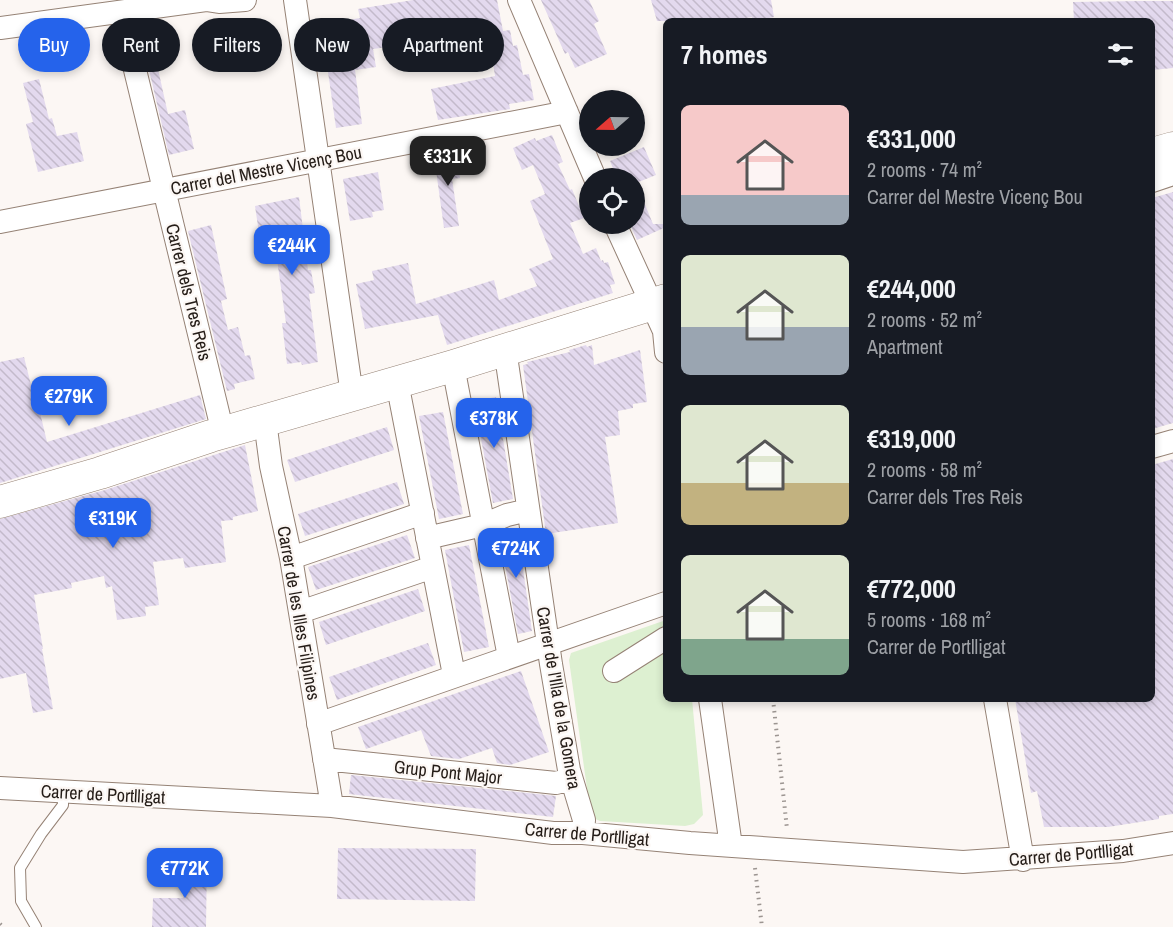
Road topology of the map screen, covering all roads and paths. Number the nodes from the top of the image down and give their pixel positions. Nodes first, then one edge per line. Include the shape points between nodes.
1 (245, 0) edge
2 (295, 0) edge
3 (519, 0) edge
4 (121, 12) junction
5 (0, 28) edge
6 (567, 112) junction
7 (1173, 148) edge
8 (1155, 153) edge
9 (317, 160) junction
10 (591, 168) edge
11 (1173, 174) edge
12 (1155, 180) edge
13 (164, 190) junction
14 (0, 222) edge
15 (620, 234) edge
16 (662, 324) edge
17 (505, 349) junction
18 (453, 366) junction
19 (397, 382) junction
20 (352, 395) junction
21 (265, 421) junction
22 (223, 433) junction
23 (1173, 441) edge
24 (1155, 446) edge
25 (0, 502) edge
26 (528, 510) junction
27 (423, 513) junction
28 (483, 525) junction
29 (428, 538) junction
30 (291, 558) junction
31 (433, 567) junction
32 (663, 604) edge
33 (300, 612) junction
34 (663, 640) edge
35 (549, 645) junction
36 (509, 657) junction
37 (614, 671) dead end
38 (454, 675) junction
39 (711, 702) edge
40 (773, 702) edge
41 (996, 702) edge
42 (318, 724) junction
43 (324, 759) junction
44 (571, 779) junction
45 (0, 788) edge
46 (63, 792) junction
47 (332, 806) junction
48 (583, 833) junction
49 (787, 838) dead end
50 (1173, 843) edge
51 (731, 846) junction
52 (1023, 860) junction
53 (754, 861) dead end
54 (36, 927) edge
55 (762, 927) edge

1 - 4 street via 206,0
2 - 9 street
3 - 6 street
4 - 5 street
4 - 13 street, Carrer dels Tres Reis
6 - 9 street, Carrer del Mestre Vicenç Bou
6 - 10 street
7 - 8 street
9 - 13 street, Carrer del Mestre Vicenç Bou
9 - 20 street
11 - 12 street
13 - 14 street, Carrer del Mestre Vicenç Bou
13 - 22 street, Carrer dels Tres Reis
15 - 16 street
16 - 17 street
17 - 18 street
17 - 26 street, Carrer de l'Illa de la Gomera
18 - 19 street
18 - 28 street
19 - 20 street
19 - 27 street
20 - 21 street
21 - 22 street
21 - 30 street, Carrer de les Illes Filipines
22 - 25 street
23 - 24 street
26 - 28 street
26 - 35 street, Carrer de l'Illa de la Gomera
27 - 29 street
27 - 30 street
28 - 29 street
28 - 36 street
29 - 31 street
30 - 33 street, Carrer de les Illes Filipines
31 - 33 street
31 - 38 street
32 - 35 street
33 - 42 street, Carrer de les Illes Filipines
34 - 37 street
35 - 36 street
35 - 44 street, Carrer de l'Illa de la Gomera
36 - 38 street
38 - 42 street
39 - 51 street
40 - 49 path
41 - 52 street
42 - 43 street, Carrer de les Illes Filipines
43 - 44 street, Grup Pont Major via 556,783
43 - 47 street, Carrer de les Illes Filipines
44 - 48 street, Carrer de l'Illa de la Gomera via 584,820
45 - 46 street, Carrer de Portlligat
46 - 47 street, Carrer de Portlligat
46 - 54 lane via 63,805 20,868 21,901
47 - 48 street, Carrer de Portlligat via 553,833
48 - 51 street, Carrer de Portlligat
50 - 52 street, Carrer de Portlligat
51 - 52 street, Carrer de Portlligat via 963,862
53 - 55 path

